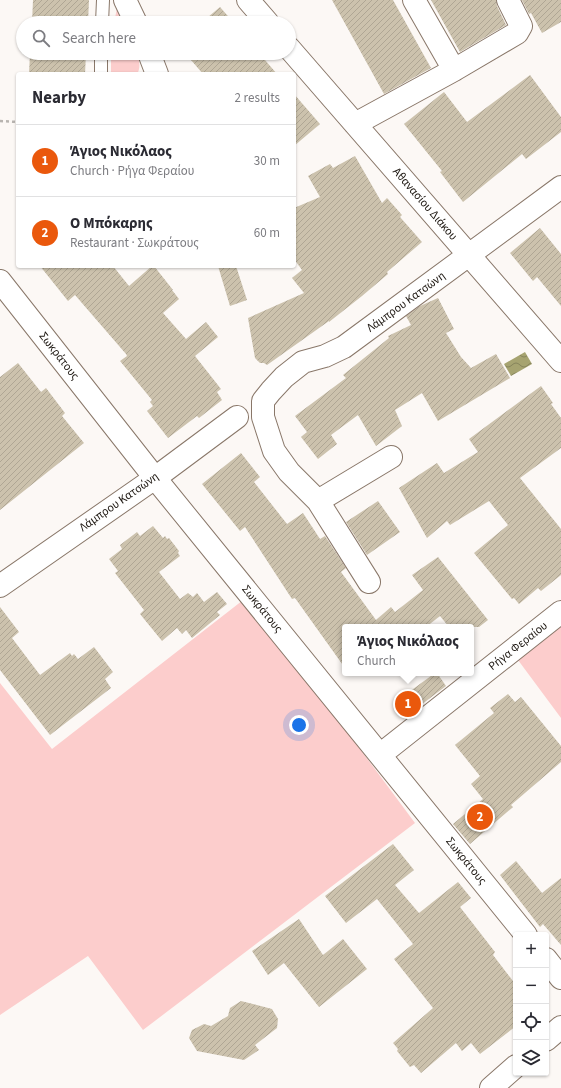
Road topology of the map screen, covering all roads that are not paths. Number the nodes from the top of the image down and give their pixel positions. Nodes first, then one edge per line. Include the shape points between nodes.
1 (103, 0) edge
2 (125, 0) edge
3 (248, 0) edge
4 (414, 0) edge
5 (508, 0) edge
6 (102, 16) edge
7 (133, 16) edge
8 (262, 16) edge
9 (296, 56) edge
10 (101, 60) edge
11 (151, 60) edge
12 (454, 70) junction
13 (101, 72) edge
14 (156, 72) edge
15 (355, 124) junction
16 (561, 187) edge
17 (469, 255) junction
18 (0, 281) edge
19 (561, 361) edge
20 (237, 417) dead end
21 (391, 457) dead end
22 (155, 478) junction
23 (318, 501) junction
24 (369, 582) dead end
25 (0, 586) edge
26 (561, 612) edge
27 (380, 756) junction
28 (524, 932) edge
29 (549, 963) edge
30 (561, 978) edge
31 (561, 1027) edge
32 (549, 1037) edge
33 (513, 1069) edge
34 (491, 1088) edge

1 - 6 lane
2 - 7 street
3 - 8 street
4 - 12 street
5 - 12 street via 520,26 517,33
9 - 15 street, Αθανασίου Διάκου
10 - 13 lane
11 - 14 street
12 - 15 street
15 - 17 street, Αθανασίου Διάκου
16 - 17 street, Λάμπρου Κατσώνη
17 - 19 street, Αθανασίου Διάκου
17 - 23 street, Λάμπρου Κατσώνη via 344,347 325,356 302,362 284,377 264,401 263,417 274,451 289,472
18 - 22 street, Σωκράτους
20 - 22 street, Λάμπρου Κατσώνη
21 - 23 street
22 - 25 street, Λάμπρου Κατσώνη
22 - 27 street, Σωκράτους
23 - 24 street
26 - 27 street, Ρήγα Φεραίου
27 - 28 street, Σωκράτους
29 - 30 street
31 - 32 street
33 - 34 street

